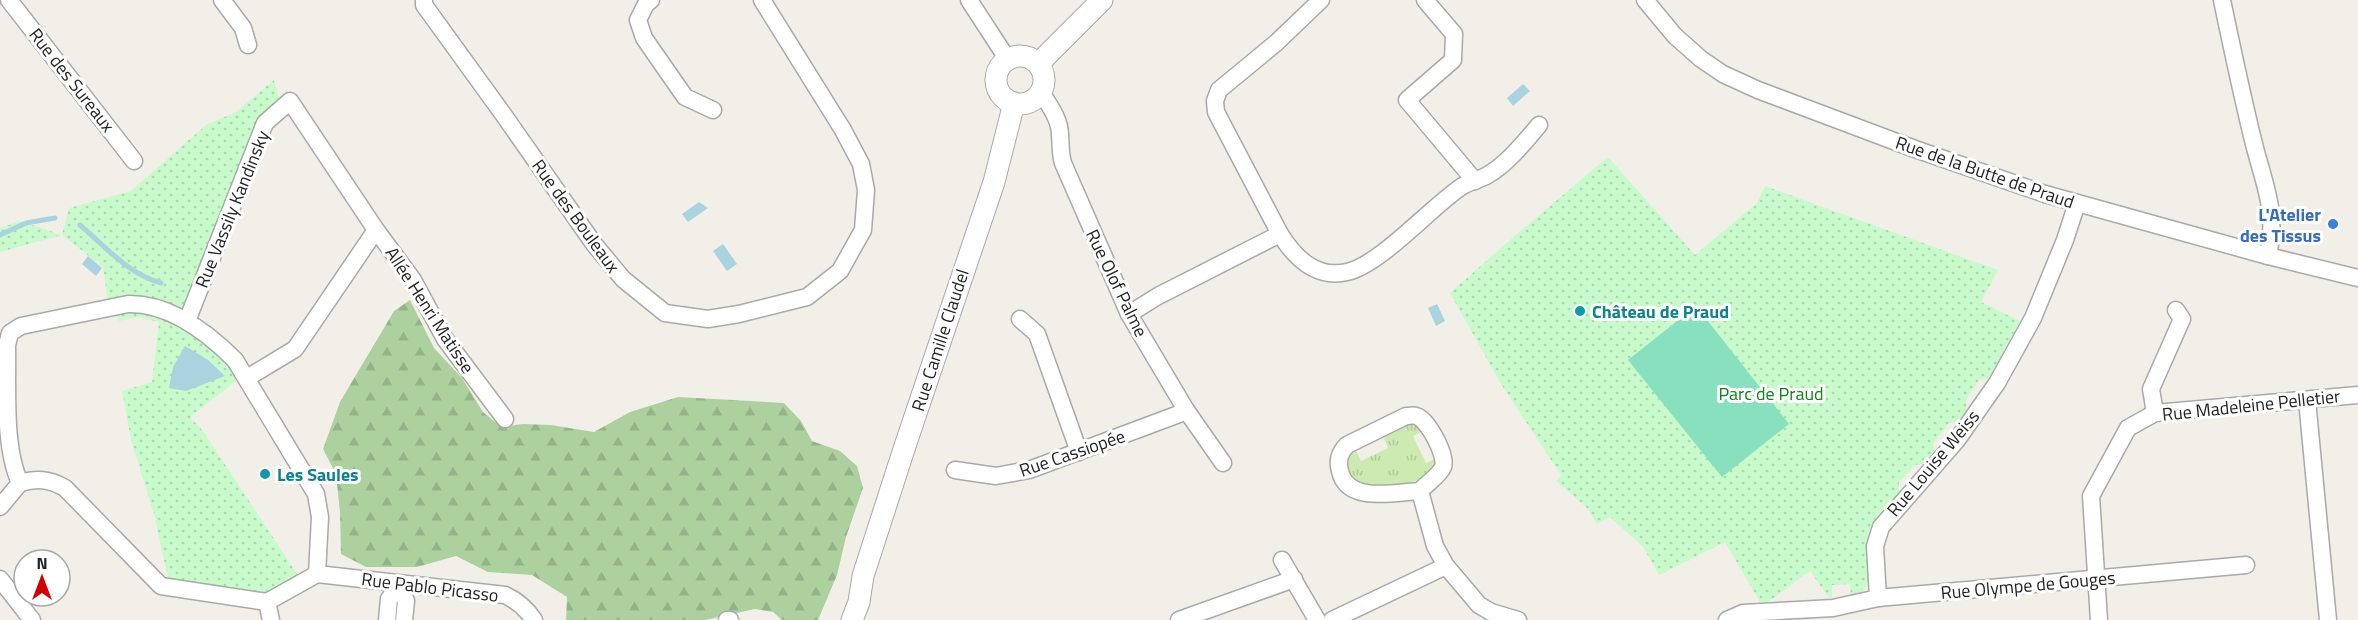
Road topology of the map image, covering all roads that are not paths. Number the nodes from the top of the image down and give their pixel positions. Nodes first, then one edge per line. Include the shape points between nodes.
1 (4, 0) edge
2 (9, 0) edge
3 (222, 0) edge
4 (424, 0) edge
5 (651, 0) edge
6 (762, 0) edge
7 (969, 0) edge
8 (1102, 0) edge
9 (1321, 0) edge
10 (1425, 0) edge
11 (1645, 0) edge
12 (2222, 0) edge
13 (0, 3) edge
14 (248, 45) dead end
15 (1008, 60) junction
16 (1038, 64) junction
17 (1041, 92) junction
18 (1014, 103) junction
19 (713, 110) dead end
20 (1539, 125) dead end
21 (134, 161) dead end
22 (1475, 180) junction
23 (2077, 203) junction
24 (376, 230) junction
25 (1280, 234) junction
26 (2268, 256) junction
27 (2358, 278) edge
28 (2176, 310) dead end
29 (1129, 314) junction
30 (1020, 319) dead end
31 (188, 321) junction
32 (247, 378) junction
33 (2358, 395) edge
34 (2307, 399) junction
35 (1186, 410) junction
36 (2155, 413) junction
37 (505, 419) dead end
38 (1079, 452) junction
39 (1222, 463) dead end
40 (955, 470) dead end
41 (20, 483) junction
42 (1420, 491) junction
43 (0, 507) edge
44 (1282, 560) dead end
45 (2246, 565) dead end
46 (1446, 566) junction
47 (317, 574) junction
48 (863, 576) junction
49 (0, 579) edge
50 (1294, 579) junction
51 (2096, 580) junction
52 (399, 585) junction
53 (1878, 598) junction
54 (267, 602) junction
55 (1812, 615) edge
56 (32, 620) edge
57 (271, 620) edge
58 (387, 620) edge
59 (404, 620) edge
60 (534, 620) edge
61 (838, 620) edge
62 (852, 620) edge
63 (1179, 620) edge
64 (1317, 620) edge
65 (1332, 620) edge
66 (1518, 620) edge
67 (1727, 620) edge
68 (1839, 620) edge
69 (2100, 620) edge
70 (2328, 620) edge

1 - 13 street
2 - 21 street, Rue des Sureaux
3 - 14 street via 243,28
4 - 6 street, Rue des Bouleaux via 594,244 623,279 665,313 708,319 807,297 840,272 864,230 866,190 861,164
5 - 19 street via 638,20 644,38 685,98
7 - 15 street
8 - 16 street
9 - 25 street via 1276,44 1219,90 1215,101 1216,112
10 - 22 street via 1454,34 1453,60 1407,100
11 - 23 street, Rue de la Butte de Praud via 1676,36 1723,74 1915,149
12 - 26 street via 2266,185 2273,224
15 - 16 street via 1023,56
15 - 18 street via 999,70 997,84 1004,98
16 - 17 street via 1044,76
17 - 18 street via 1028,103
17 - 29 street, Rue Olof Palme via 1054,112 1063,163
18 - 48 street, Rue Camille Claudel via 994,182
20 - 22 street via 1523,145 1488,175
22 - 25 street via 1462,186 1366,265 1346,273 1321,272 1310,267 1290,250
23 - 26 street, Rue de la Butte de Praud
23 - 53 street, Rue Louise Weiss via 2033,318 1997,383 1957,441 1881,526 1875,546
24 - 31 street, Rue Vassily Kandinsky via 290,101 265,123
24 - 32 street via 295,349
24 - 37 street, Allée Henri Matisse via 413,280 445,339
25 - 29 street
26 - 27 street, Rue de la Butte de Praud
28 - 36 street via 2182,319 2151,389
29 - 35 street, Rue Olof Palme
30 - 38 street via 1037,334
31 - 32 street via 221,346
31 - 41 street via 134,304 15,328 7,345 9,443
32 - 47 street via 316,494 320,517
33 - 34 street, Rue Madeleine Pelletier
34 - 36 street, Rue Madeleine Pelletier
34 - 70 street
35 - 38 street, Rue Cassiopée
35 - 39 street, Rue Olof Palme
36 - 51 street, Rue Madeleine Pelletier via 2128,428 2091,496
38 - 40 street, Rue Cassiopée via 1011,474 982,475
41 - 43 street
41 - 54 street via 42,479 65,488 161,586
42 - 42 street via 1352,490 1339,468 1342,450 1406,416 1416,416 1426,422 1444,456 1439,473
42 - 46 street via 1435,546
44 - 50 street
45 - 51 street, Rue Olympe de Gouges
46 - 65 street
46 - 66 street via 1479,605
47 - 52 street, Rue Pablo Picasso
47 - 54 street
48 - 61 street, Rue Camille Claudel
48 - 62 street, Rue Camille Claudel
49 - 56 street
50 - 63 street
50 - 64 street
51 - 53 street, Rue Olympe de Gouges
51 - 69 street, Rue Madeleine Pelletier
52 - 58 street via 389,599
52 - 59 street via 406,601
52 - 60 street, Rue Pablo Picasso via 505,595 515,599
53 - 55 street, Rue Olympe de Gouges
54 - 57 street
55 - 67 street via 1758,611
55 - 68 street

